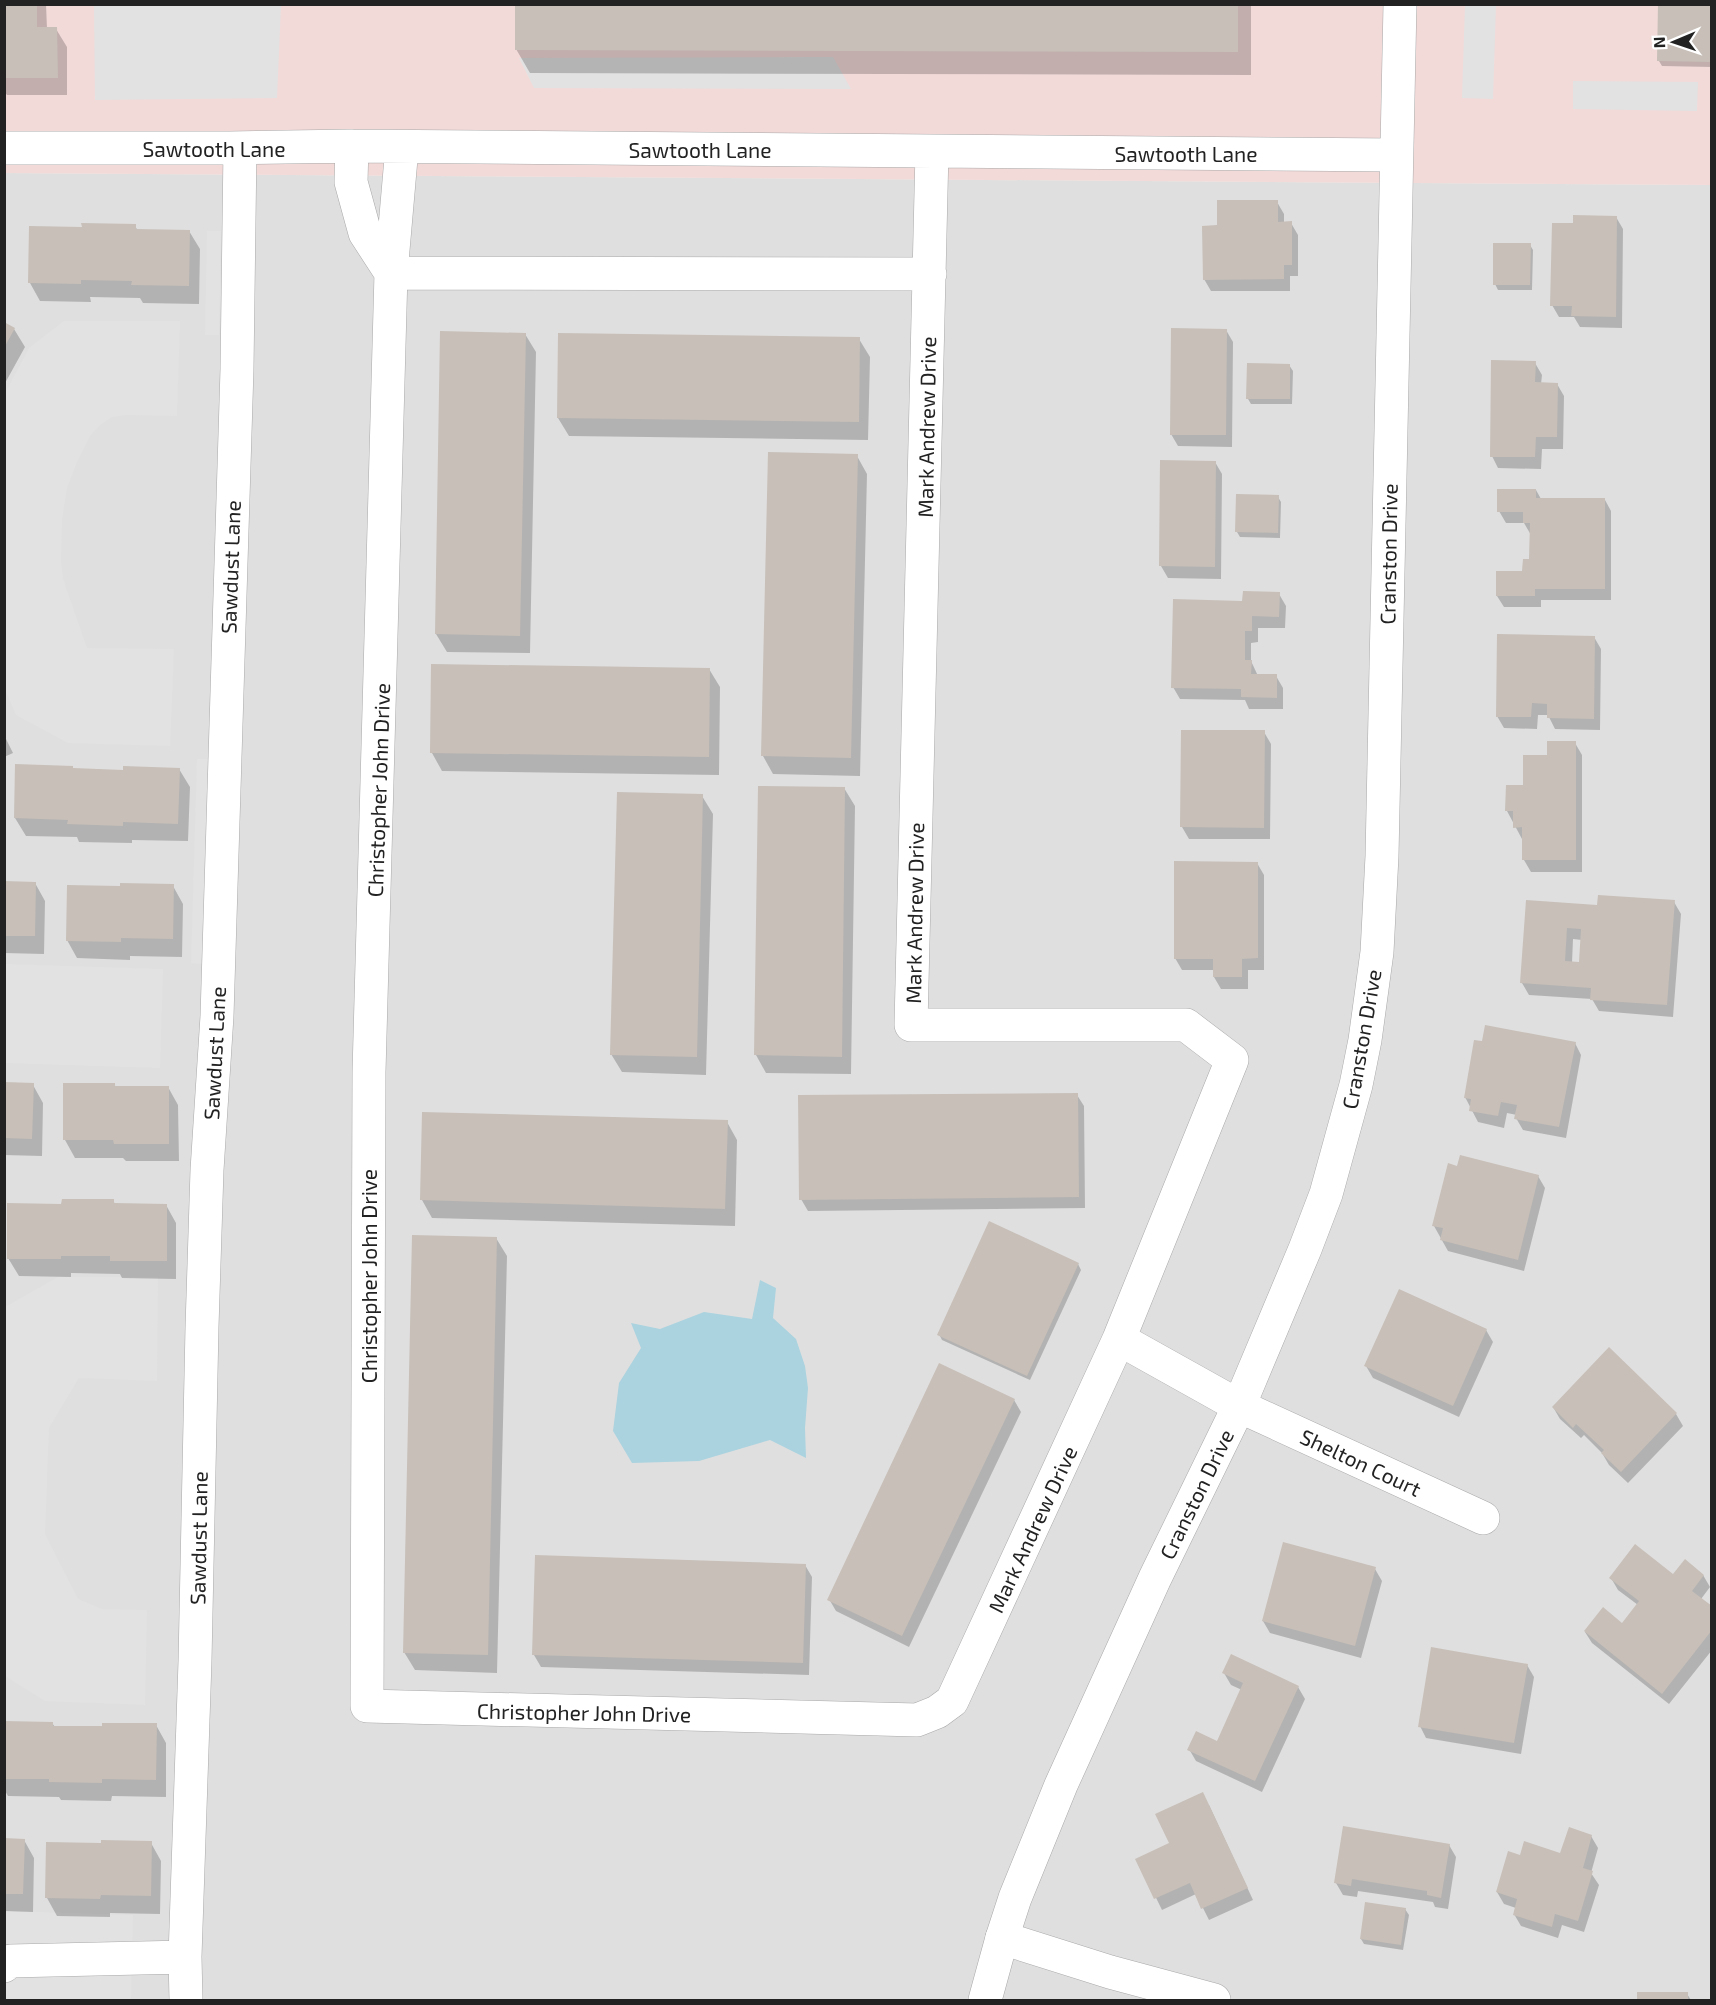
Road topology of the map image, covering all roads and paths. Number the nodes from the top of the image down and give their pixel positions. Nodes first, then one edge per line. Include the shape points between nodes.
1 (1400, 4) edge
2 (352, 146) junction
3 (402, 147) junction
4 (4, 148) edge
5 (240, 148) junction
6 (932, 151) junction
7 (1396, 155) junction
8 (391, 273) junction
9 (930, 274) junction
10 (1119, 1339) junction
11 (1239, 1406) junction
12 (1483, 1518) dead end
13 (937, 1712) joint
14 (1002, 1938) junction
15 (185, 1957) junction
16 (4, 1966) edge
17 (186, 2001) edge
18 (985, 2001) edge
19 (1214, 2001) edge

1 - 7 street, Cranston Drive
2 - 3 street, Sawtooth Lane
2 - 5 street, Sawtooth Lane
2 - 8 street via 351,182 365,234
3 - 6 street, Sawtooth Lane
3 - 8 street, Christopher John Drive
4 - 5 street, Sawtooth Lane
5 - 15 street, Sawdust Lane via 237,369 217,1016 202,1316
6 - 7 street, Sawtooth Lane
6 - 9 street, Mark Andrew Drive
7 - 11 street, Cranston Drive via 1377,952 1356,1085 1326,1194
8 - 9 street
8 - 13 street, Christopher John Drive via 369,1072 367,1706 917,1720
9 - 10 street, Mark Andrew Drive via 911,1025 1186,1025 1232,1060
10 - 11 street
10 - 13 street, Mark Andrew Drive via 952,1701
11 - 12 street, Shelton Court
11 - 14 street, Cranston Drive via 1071,1763
14 - 18 street, Cranston Drive
14 - 19 street
15 - 16 street via 10,1960
15 - 17 street, Sawdust Lane

